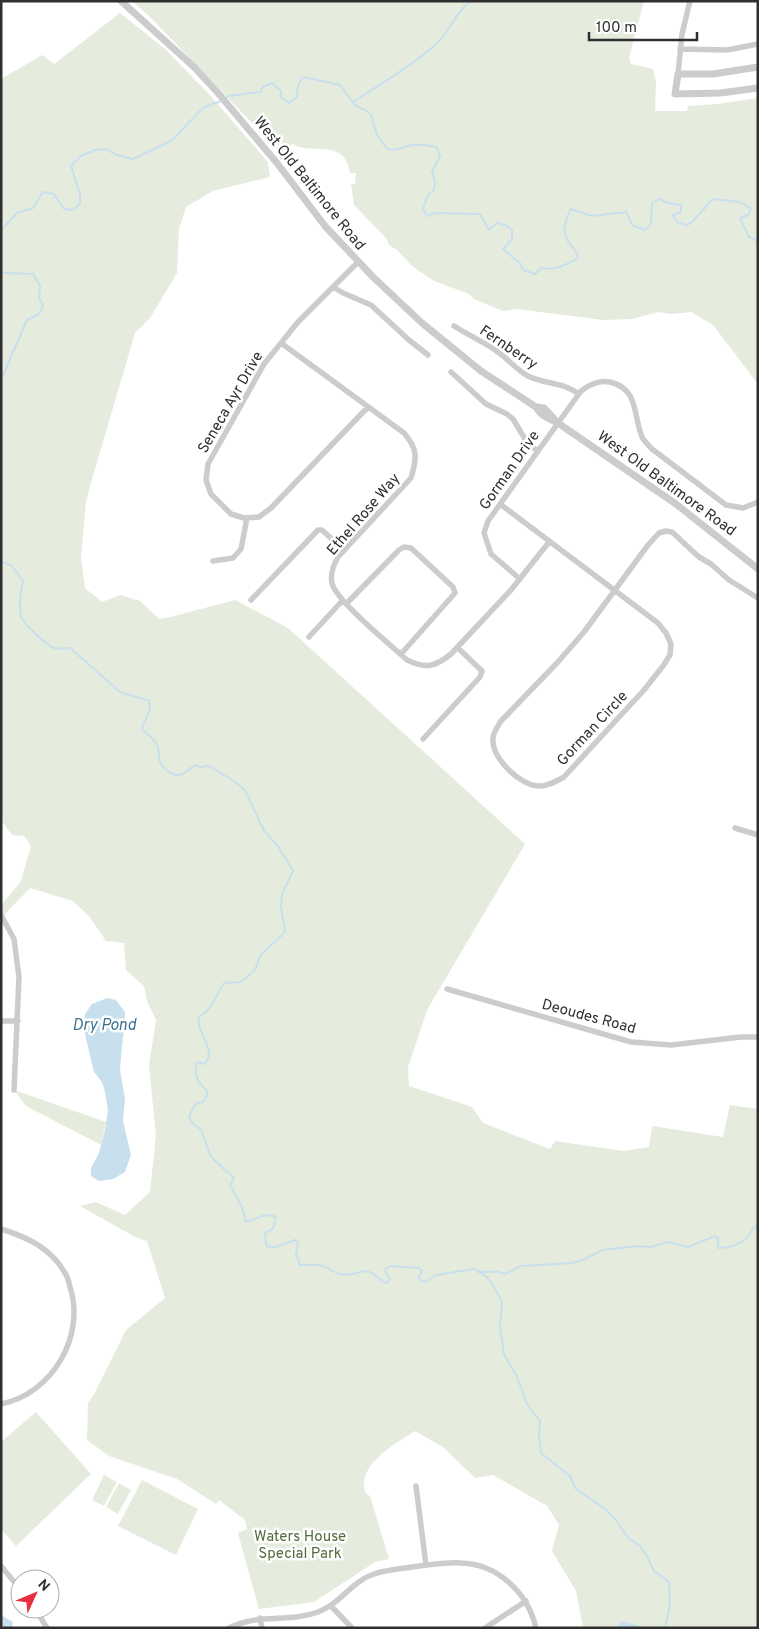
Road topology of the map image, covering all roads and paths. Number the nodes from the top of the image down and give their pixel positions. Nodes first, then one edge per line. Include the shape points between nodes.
1 (121, 1) edge
2 (690, 1) edge
3 (758, 44) edge
4 (680, 49) junction
5 (758, 68) edge
6 (678, 74) junction
7 (758, 88) edge
8 (358, 262) junction
9 (334, 287) junction
10 (454, 326) dead end
11 (282, 343) junction
12 (428, 354) dead end
13 (451, 372) dead end
14 (579, 394) junction
15 (368, 406) junction
16 (558, 423) junction
17 (538, 451) junction
18 (758, 502) edge
19 (500, 504) junction
20 (247, 518) junction
21 (550, 542) junction
22 (344, 550) junction
23 (213, 561) dead end
24 (758, 569) edge
25 (520, 579) junction
26 (615, 591) junction
27 (758, 598) edge
28 (251, 600) dead end
29 (344, 602) junction
30 (309, 637) dead end
31 (458, 648) junction
32 (401, 654) junction
33 (423, 739) dead end
34 (735, 828) dead end
35 (758, 835) edge
36 (1, 915) edge
37 (446, 988) dead end
38 (1, 1021) edge
39 (18, 1021) junction
40 (758, 1038) edge
41 (14, 1090) dead end
42 (1, 1229) edge
43 (1, 1404) edge
44 (416, 1486) dead end
45 (426, 1565) junction
46 (1, 1566) edge
47 (10, 1577) edge
48 (526, 1601) junction
49 (331, 1606) junction
50 (260, 1618) junction
51 (229, 1628) edge
52 (262, 1628) edge
53 (352, 1628) edge
54 (485, 1628) edge
55 (536, 1628) edge

1 - 8 street, West Old Baltimore Road via 218,93 277,163 324,226
2 - 4 street
3 - 4 street via 727,50
4 - 6 street
5 - 6 street via 713,74
6 - 7 street via 675,94
8 - 9 street, Seneca Ayr Drive
8 - 16 street, West Old Baltimore Road via 422,323 481,371 536,407 544,408
9 - 11 street, Seneca Ayr Drive via 298,322
9 - 12 street via 371,305
10 - 14 street, Fernberry via 493,348 535,380 559,384
11 - 15 street, Ethel Rose Way
11 - 20 street, Seneca Ayr Drive via 264,364 208,464 206,480 212,494 231,514
13 - 17 street via 486,404 513,419 524,439
14 - 16 street, Gorman Drive
14 - 18 street via 598,382 621,386 633,401 643,439 652,449 726,504 743,508
15 - 20 street via 271,508 259,517
15 - 22 street, Ethel Rose Way via 412,442 416,462 411,478
16 - 17 street, Gorman Drive
16 - 24 street, West Old Baltimore Road via 676,504
17 - 19 street, Gorman Drive
19 - 21 street, Gorman Circle
19 - 25 street, Gorman Drive via 484,533 491,554
20 - 23 street via 241,549 233,558
21 - 25 street, Ethel Rose Way
21 - 26 street, Gorman Circle
22 - 28 street via 318,530
22 - 29 street, Ethel Rose Way via 333,568 332,583
25 - 31 street, Ethel Rose Way
26 - 26 street, Gorman Circle via 658,623 671,644 670,655 644,690 564,777 540,787 527,784 499,760 493,738 497,727 584,632
26 - 27 street via 655,537 666,531 672,532 699,557
29 - 30 street
29 - 32 street, Ethel Rose Way
29 - 32 street via 399,550 411,548 453,587 455,593
31 - 32 street, Ethel Rose Way via 440,663 430,666 418,665
31 - 33 street via 482,671 480,677
34 - 35 street
36 - 39 street via 14,939 19,977
37 - 40 street, Deoudes Road via 631,1042 671,1045
38 - 39 street
39 - 41 street
42 - 43 street via 24,1236 46,1250 66,1273 74,1301 68,1347 60,1362 38,1387
44 - 45 street
45 - 48 street via 462,1563 484,1568 516,1588
45 - 49 street via 374,1574
46 - 47 street
48 - 54 street
48 - 55 street
49 - 50 street via 304,1616
49 - 53 street
50 - 51 street
50 - 52 street

